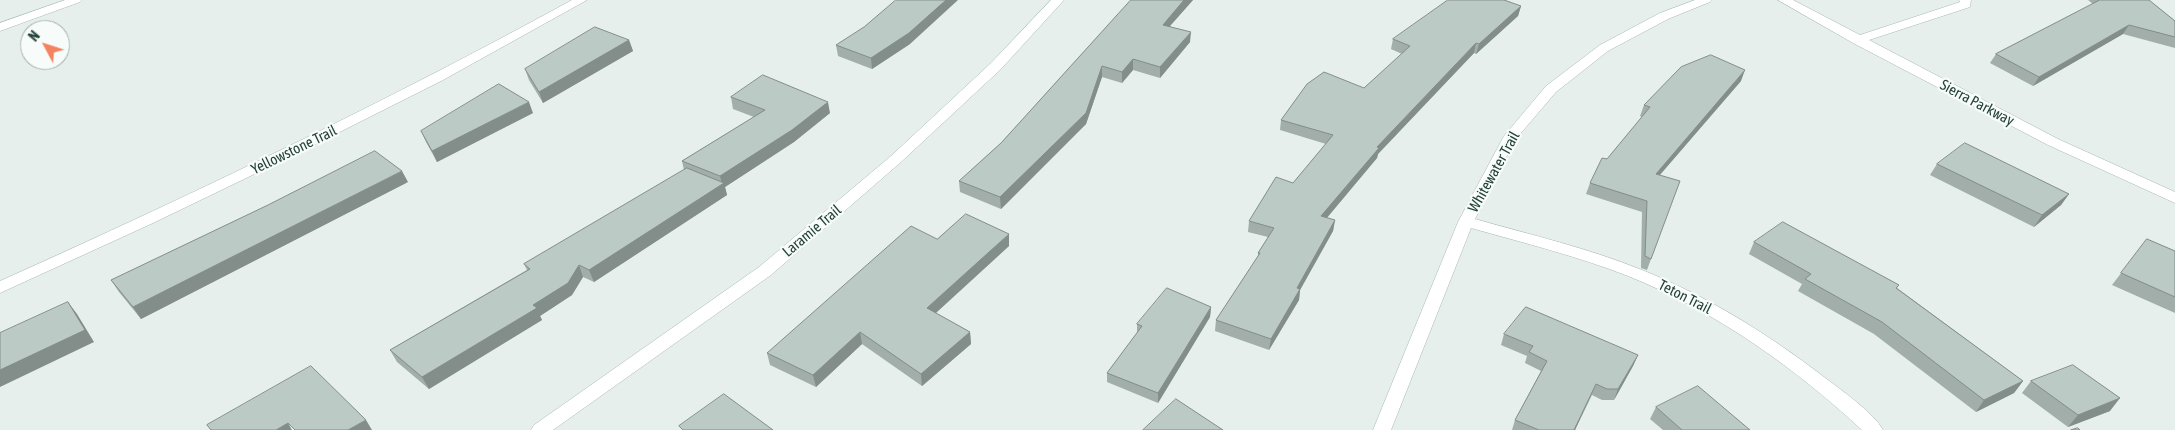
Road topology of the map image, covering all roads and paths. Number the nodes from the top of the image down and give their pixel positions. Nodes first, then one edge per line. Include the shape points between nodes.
1 (76, 0) edge
2 (581, 0) edge
3 (1058, 0) edge
4 (1706, 0) edge
5 (1784, 0) edge
6 (1965, 0) edge
7 (0, 27) edge
8 (1857, 40) junction
9 (2175, 198) edge
10 (1466, 222) junction
11 (0, 287) edge
12 (540, 430) edge
13 (1382, 430) edge
14 (1874, 430) edge

1 - 7 street
2 - 11 street, Yellowstone Trail via 338,129 141,224
3 - 12 street, Laramie Trail via 996,66 896,159 765,271
4 - 10 street, Whitewater Trail via 1664,16 1604,48 1551,89 1509,139
5 - 8 street, Sierra Parkway
6 - 8 street via 1966,4
8 - 9 street, Sierra Parkway via 2053,142
10 - 13 street, Whitewater Trail
10 - 14 street, Teton Trail via 1582,255 1657,283 1733,322 1805,370

